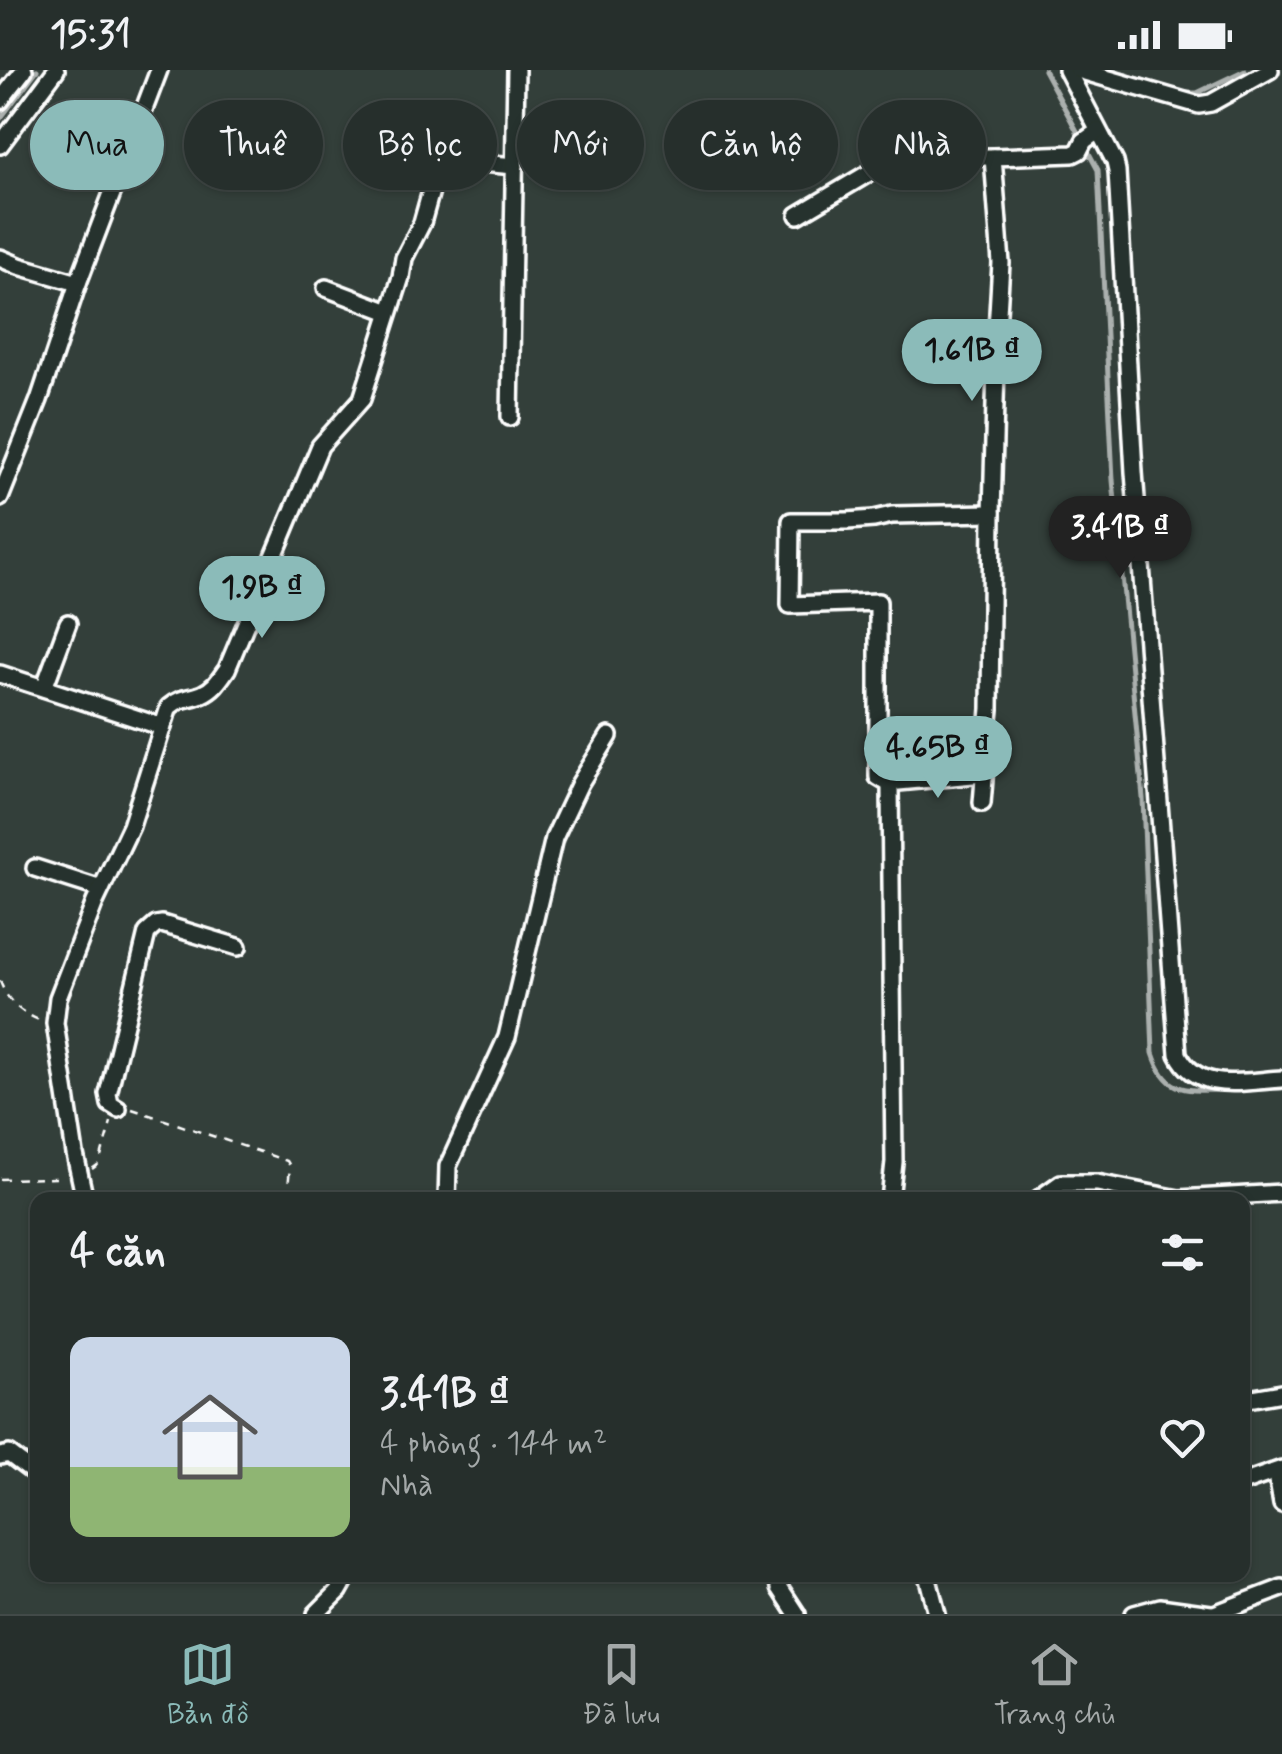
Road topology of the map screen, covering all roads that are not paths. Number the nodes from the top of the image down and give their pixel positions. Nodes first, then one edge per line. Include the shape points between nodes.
1 (24, 70) edge
2 (56, 70) edge
3 (159, 70) edge
4 (516, 70) edge
5 (1067, 70) edge
6 (1078, 70) edge
7 (1270, 70) edge
8 (0, 101) edge
9 (1094, 134) junction
10 (0, 146) edge
11 (992, 157) junction
12 (497, 164) edge
13 (515, 166) junction
14 (432, 190) edge
15 (798, 216) dead end
16 (0, 258) edge
17 (78, 283) junction
18 (326, 288) dead end
19 (388, 312) junction
20 (510, 417) dead end
21 (0, 498) edge
22 (992, 512) junction
23 (68, 623) dead end
24 (0, 674) edge
25 (44, 688) junction
26 (163, 727) junction
27 (609, 736) dead end
28 (983, 774) junction
29 (888, 783) junction
30 (982, 802) dead end
31 (35, 868) dead end
32 (101, 889) junction
33 (238, 947) dead end
34 (1282, 1079) edge
35 (118, 1109) road end
36 (83, 1192) edge
37 (447, 1192) edge
38 (891, 1192) edge
39 (1048, 1192) edge
40 (1143, 1192) edge
41 (1282, 1193) edge
42 (1250, 1195) edge
43 (1282, 1393) edge
44 (1250, 1399) edge
45 (0, 1456) edge
46 (30, 1470) edge
47 (1282, 1471) edge
48 (1250, 1481) edge
49 (1282, 1504) edge
50 (344, 1582) edge
51 (779, 1582) edge
52 (928, 1582) edge
53 (1282, 1588) edge
54 (316, 1614) edge
55 (797, 1614) edge
56 (937, 1614) edge
57 (1134, 1614) edge
58 (1212, 1614) edge

1 - 8 street
2 - 10 street
3 - 17 street
4 - 13 street
5 - 9 street
6 - 7 street via 1200,105
9 - 11 street via 1072,154
9 - 34 street via 1117,171 1178,1054 1191,1073 1212,1082
11 - 15 street via 894,158
11 - 22 street via 1001,263
12 - 13 street
13 - 20 street
14 - 19 street
16 - 17 street
17 - 21 street
18 - 19 street
19 - 26 street via 362,399 320,446 227,669 201,695 180,698
22 - 28 street
22 - 29 street via 791,521 790,605 878,602 878,776
23 - 25 street
24 - 25 street
25 - 26 street
26 - 32 street via 131,826
27 - 37 street via 554,838 507,1037 448,1166
28 - 29 street
28 - 30 street
29 - 38 street
31 - 32 street
32 - 36 street via 58,998 56,1028
33 - 35 street via 162,924 147,933 108,1094
39 - 40 street via 1061,1183
41 - 42 street
43 - 44 street
45 - 46 street via 8,1454
47 - 48 street
47 - 49 street
50 - 54 street
51 - 55 street
52 - 56 street
53 - 58 street
57 - 58 street via 1160,1606

